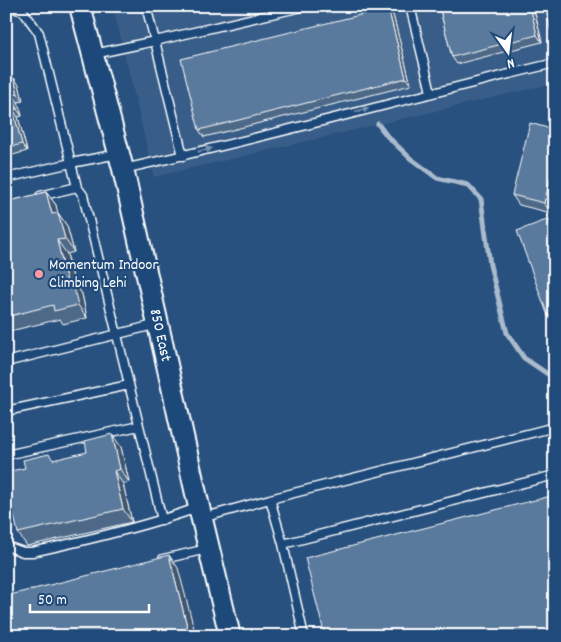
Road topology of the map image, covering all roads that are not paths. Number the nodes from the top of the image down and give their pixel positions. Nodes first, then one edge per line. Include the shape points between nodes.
1 (6, 6) edge
2 (80, 6) edge
3 (146, 6) edge
4 (306, 6) edge
5 (410, 6) edge
6 (550, 6) edge
7 (555, 28) edge
8 (155, 41) junction
9 (93, 54) junction
10 (555, 62) edge
11 (431, 92) junction
12 (183, 156) junction
13 (121, 161) junction
14 (71, 163) junction
15 (6, 178) edge
16 (76, 187) junction
17 (33, 198) edge
18 (158, 324) junction
19 (117, 335) junction
20 (6, 362) edge
21 (129, 385) junction
22 (6, 411) edge
23 (139, 426) junction
24 (555, 427) edge
25 (6, 455) edge
26 (555, 475) edge
27 (270, 500) junction
28 (200, 513) junction
29 (162, 520) junction
30 (283, 544) junction
31 (6, 545) edge
32 (209, 548) junction
33 (154, 561) edge
34 (230, 636) edge
35 (304, 636) edge

1 - 14 lane via 23,11 39,33
2 - 9 main road, 850 East
3 - 8 lane
4 - 8 lane
5 - 11 lane
6 - 7 lane
8 - 9 lane
8 - 12 lane
9 - 13 main road, 850 East
10 - 11 lane
12 -> 11 lane
12 - 13 lane
13 - 14 lane
13 - 18 main road, 850 East
14 - 15 lane
14 - 16 lane
16 - 17 lane
16 - 19 lane via 83,195
18 - 19 lane
18 - 28 main road, 850 East
19 - 20 lane
19 - 21 lane
21 - 22 lane
21 - 23 lane
23 - 25 lane
23 - 29 lane
24 - 27 lane
26 - 30 lane
27 - 28 lane
27 - 30 lane
28 - 29 lane
28 - 32 main road, 850 East
29 - 31 lane via 32,552
30 - 35 lane
32 - 33 lane
32 - 34 main road, 850 East

